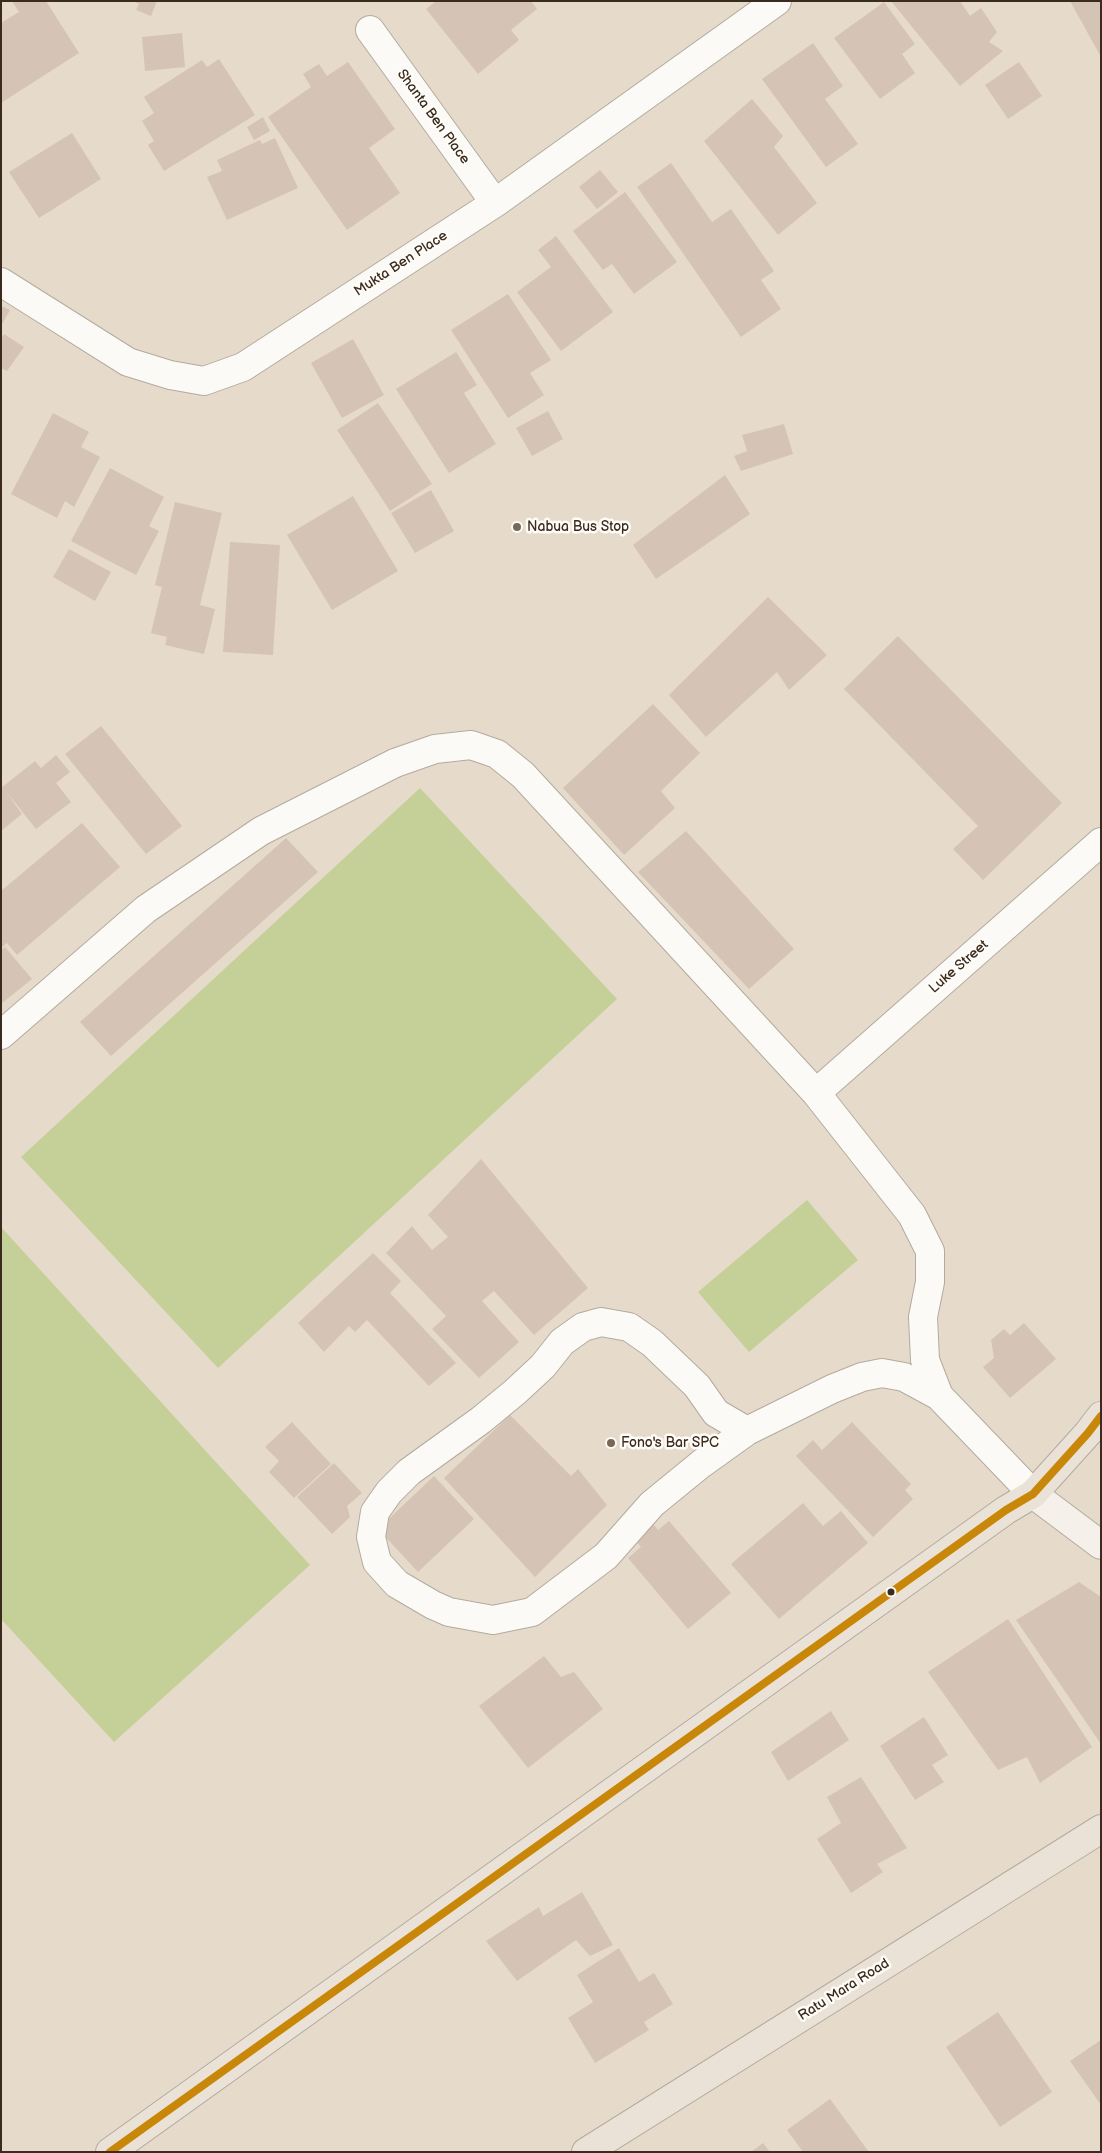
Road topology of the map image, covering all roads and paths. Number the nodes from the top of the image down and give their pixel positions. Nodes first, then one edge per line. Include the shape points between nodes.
1 (776, 1) edge
2 (370, 30) dead end
3 (495, 203) junction
4 (1, 282) edge
5 (1101, 842) edge
6 (1, 1035) edge
7 (816, 1093) junction
8 (938, 1396) junction
9 (1101, 1416) edge
10 (747, 1431) junction
11 (1033, 1494) junction
12 (1101, 1545) edge
13 (1101, 1829) edge
14 (110, 2152) edge
15 (586, 2152) edge

1 - 3 street, Mukta Ben Place
2 - 3 street, Shanta Ben Place
3 - 4 street, Mukta Ben Place via 243,367 204,381 128,362
5 - 7 street, Luke Street
6 - 7 street via 146,909 261,831 395,763 434,749 471,745 497,754 523,776
7 - 8 street via 912,1215 930,1251 930,1282 923,1317 925,1360
8 - 10 street via 904,1377 882,1373 832,1389
8 - 11 street
9 - 11 highway
10 - 10 street via 652,1504 606,1556 532,1612 494,1620 449,1612 398,1584 377,1562 372,1537 375,1512 389,1492 409,1472 515,1392 543,1366 562,1342 583,1326 601,1322 629,1327 697,1386 716,1413
11 - 12 main road
11 - 14 highway via 1006,1510
13 - 15 highway, Ratu Mara Road

